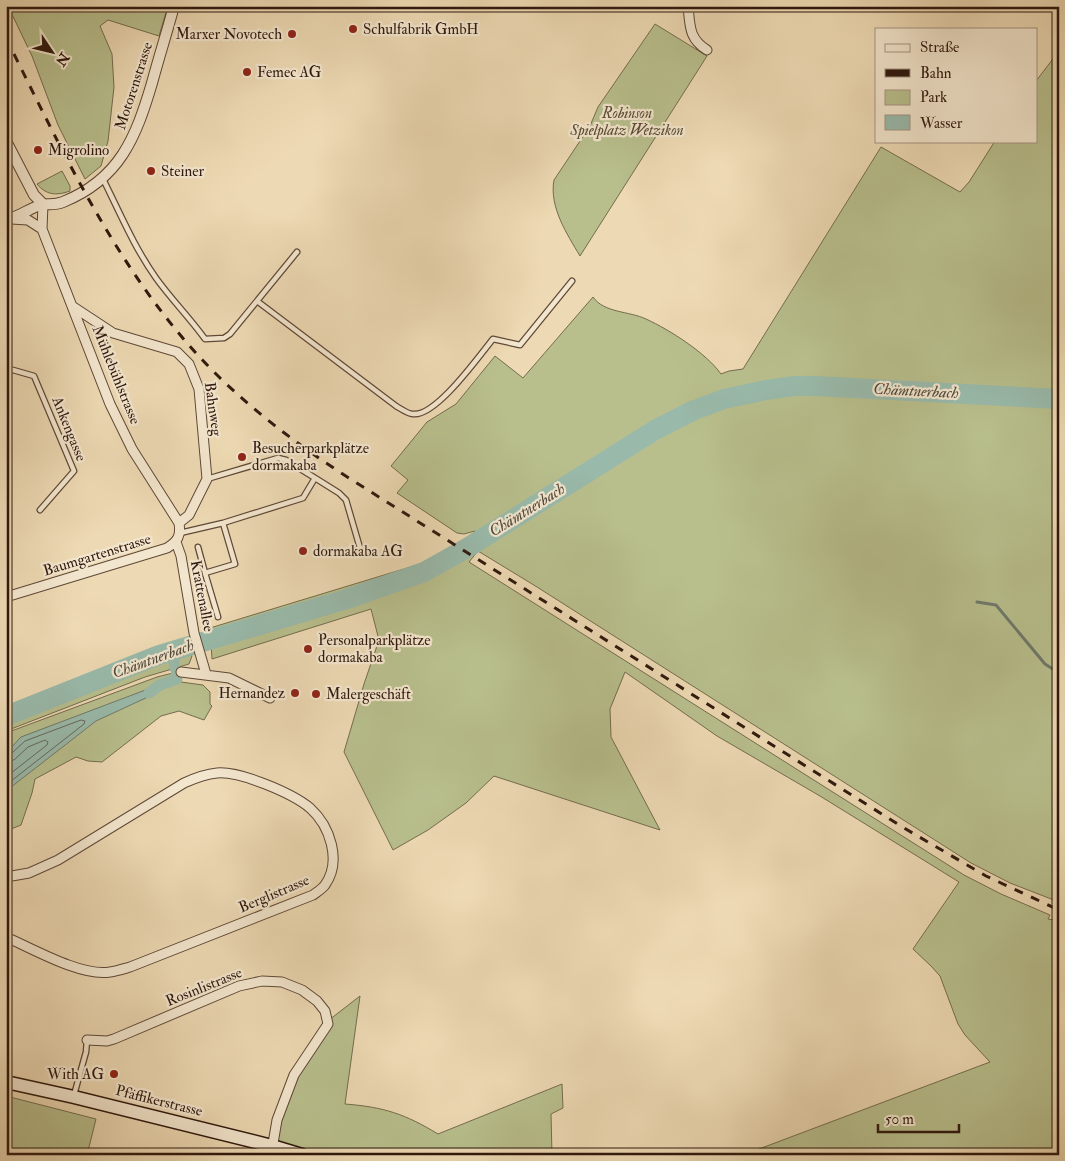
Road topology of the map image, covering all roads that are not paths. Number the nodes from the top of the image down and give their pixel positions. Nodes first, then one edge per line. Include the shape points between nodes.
1 (174, 6) edge
2 (688, 6) edge
3 (707, 50) dead end
4 (6, 141) edge
5 (103, 179) junction
6 (43, 204) junction
7 (8, 219) edge
8 (42, 229) junction
9 (297, 252) dead end
10 (572, 281) dead end
11 (257, 301) junction
12 (72, 306) junction
13 (6, 368) edge
14 (315, 478) junction
15 (207, 479) junction
16 (40, 510) dead end
17 (179, 523) junction
18 (223, 523) junction
19 (178, 538) junction
20 (198, 547) dead end
21 (360, 548) dead end
22 (205, 573) junction
23 (6, 597) edge
24 (218, 617) dead end
25 (180, 672) dead end
26 (206, 674) junction
27 (270, 698) dead end
28 (6, 877) edge
29 (6, 937) edge
30 (87, 1040) joint
31 (6, 1082) edge
32 (74, 1097) junction
33 (272, 1150) edge
34 (302, 1155) edge

1 - 5 street, Motorenstrasse via 140,121 124,155
2 - 3 street via 693,37
4 - 6 street via 34,195
5 - 6 street, Motorenstrasse via 63,202 51,206
5 - 11 lane via 147,264 205,339 224,338 230,334
6 - 7 street, Motorenstrasse
6 - 8 street, Mühlebühlstrasse
7 - 8 street via 28,220
8 - 12 street, Mühlebühlstrasse
9 - 11 lane
10 - 11 lane via 520,345 493,339 446,396 427,411 414,414 396,406
12 - 15 street, Bahnweg via 113,333 177,352 189,364 199,388
12 - 17 street, Mühlebühlstrasse via 132,449
13 - 16 lane, Ankengasse via 34,376 74,471
14 - 15 lane via 278,458
14 - 18 lane via 302,498
14 - 21 lane via 346,500
15 - 17 street via 189,515
17 - 19 street
18 - 19 lane
18 - 22 lane via 235,564
19 - 23 street, Baumgartenstrasse via 167,548
19 - 26 street, Krattenallee via 194,633
20 - 22 lane
22 - 24 lane
25 - 26 street
26 - 27 street via 229,678
28 - 29 street, Berglistrasse via 28,873 58,860 184,783 218,773 241,775 285,793 310,808 324,826 333,847 332,868 325,886 313,894 109,973 73,966
30 - 32 lane
30 - 33 street, Rosinlistrasse via 114,1039 248,983 276,981 302,990 317,1001 327,1015 328,1024 294,1075 277,1120
31 - 32 main road, Pfäffikerstrasse
32 - 33 main road, Pfäffikerstrasse
33 - 34 main road, Pfäffikerstrasse

